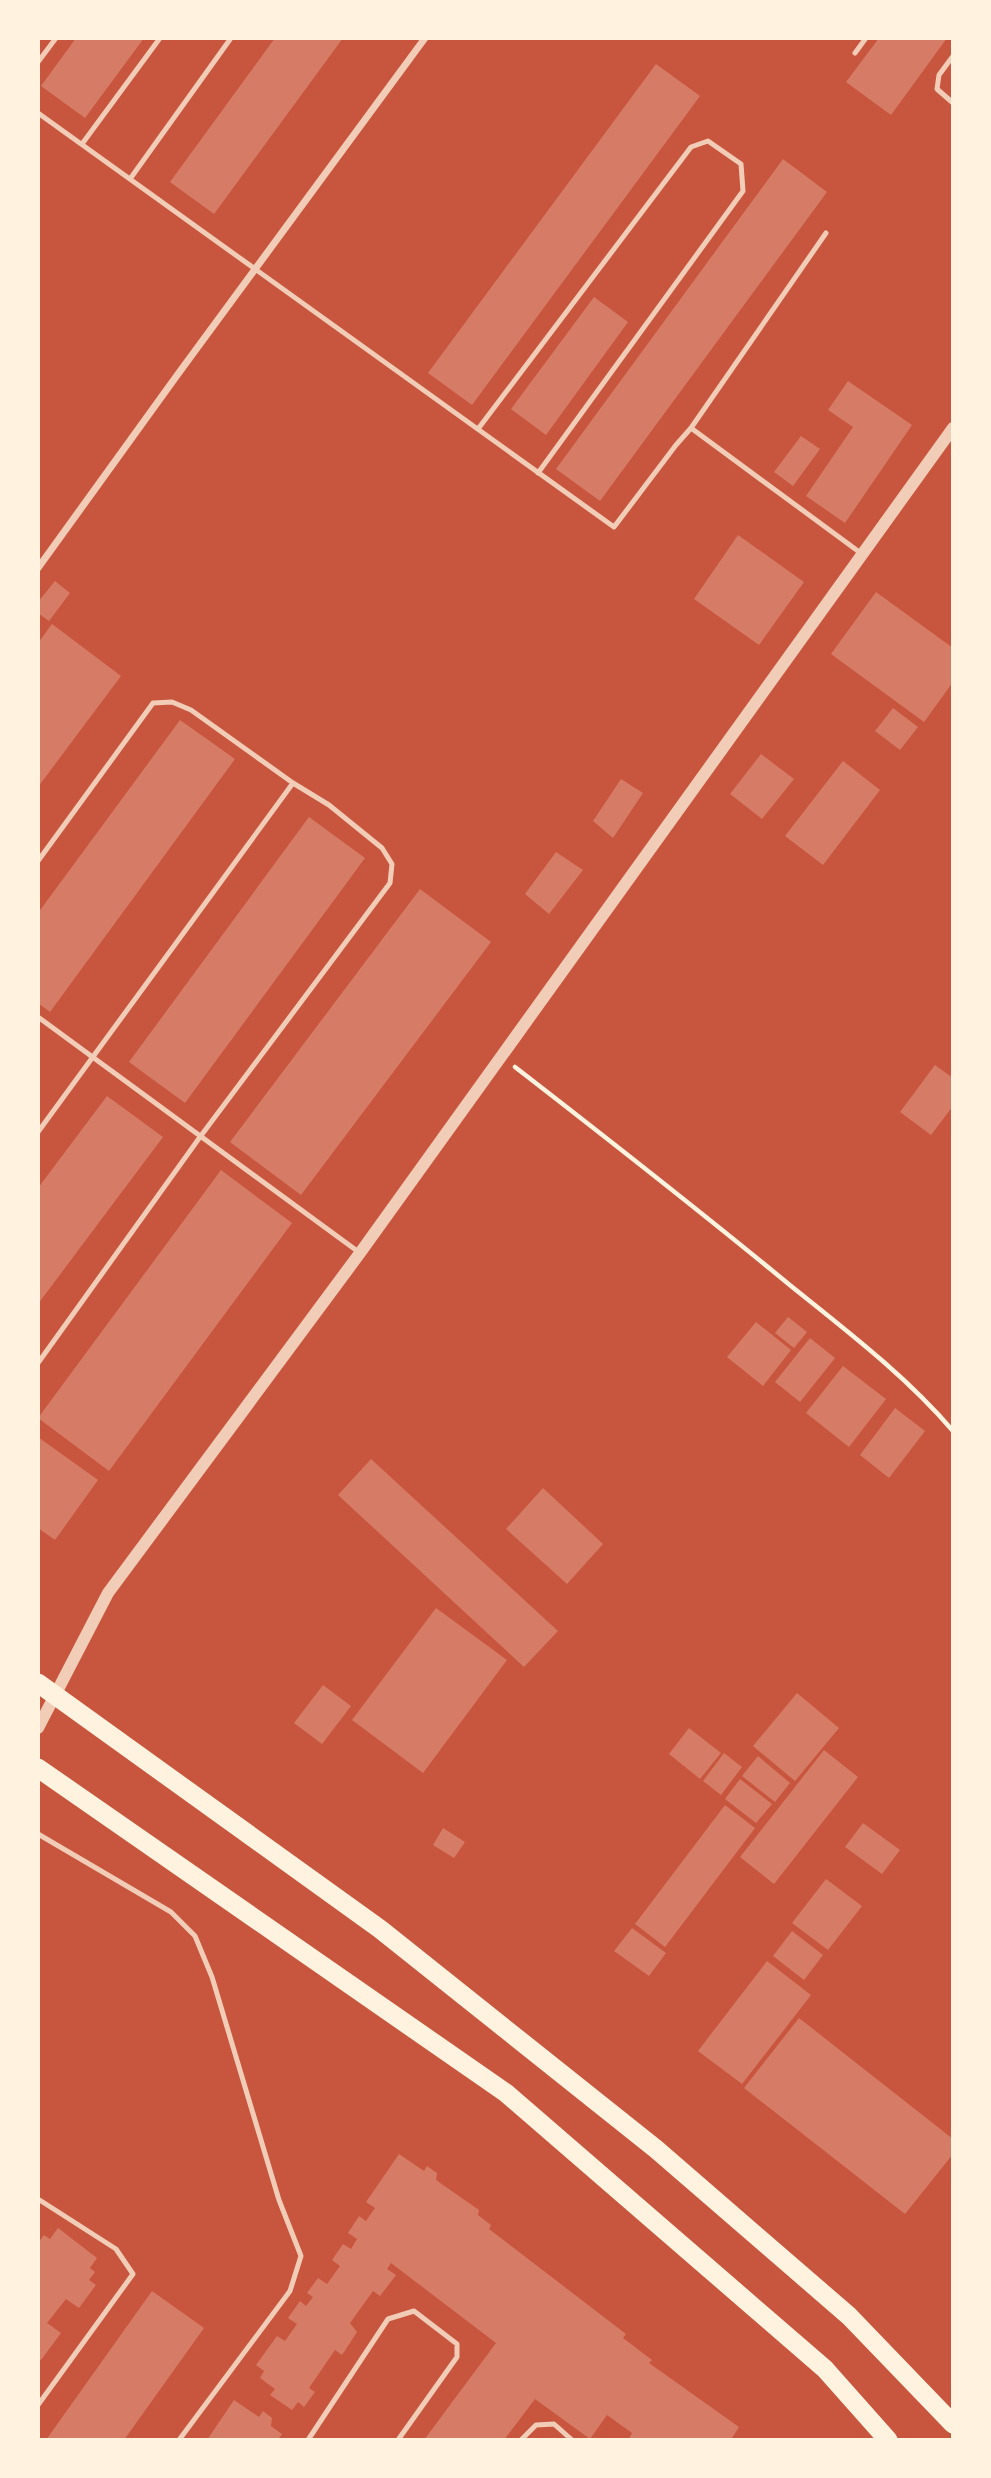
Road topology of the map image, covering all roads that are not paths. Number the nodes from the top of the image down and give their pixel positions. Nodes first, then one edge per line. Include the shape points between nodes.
1 (56, 38) edge
2 (160, 38) edge
3 (231, 38) edge
4 (425, 38) edge
5 (866, 38) edge
6 (855, 52) dead end
7 (953, 56) edge
8 (38, 62) edge
9 (953, 103) edge
10 (38, 113) edge
11 (82, 144) junction
12 (130, 179) junction
13 (826, 233) dead end
14 (255, 269) junction
15 (691, 428) junction
16 (953, 428) edge
17 (478, 429) junction
18 (538, 473) junction
19 (862, 554) junction
20 (38, 568) edge
21 (293, 783) junction
22 (38, 861) edge
23 (38, 1017) edge
24 (94, 1059) junction
25 (38, 1132) edge
26 (200, 1138) junction
27 (360, 1253) junction
28 (38, 1363) edge
29 (46, 1689) edge
30 (38, 1728) edge
31 (38, 1768) edge
32 (38, 1834) edge
33 (38, 2199) edge
34 (38, 2405) edge
35 (953, 2424) edge
36 (179, 2440) edge
37 (308, 2440) edge
38 (398, 2440) edge
39 (521, 2440) edge
40 (572, 2440) edge
41 (888, 2440) edge

1 - 8 lane
2 - 11 lane
3 - 12 lane
4 - 14 street
5 - 6 lane
7 - 9 lane via 939,75 937,89
10 - 11 lane
11 - 12 lane
12 - 14 lane
13 - 15 lane
14 - 17 lane
14 - 20 street
15 - 18 lane via 614,527
15 - 19 lane
16 - 19 street
17 - 18 lane
17 - 18 lane via 691,147 708,141 741,164 743,191
19 - 27 street
21 - 22 lane via 191,710 172,702 153,703
21 - 24 lane
21 - 26 lane via 382,848 392,864 390,883
23 - 24 lane
24 - 25 lane
24 - 26 lane
26 - 27 lane
26 - 28 lane
27 - 29 street via 108,1593
29 - 30 street
29 - 35 highway via 380,1929 656,2149 849,2316
31 - 41 highway via 506,2093 825,2369
32 - 36 lane via 170,1912 195,1936 212,1977 279,2200 302,2256 290,2291
33 - 34 lane via 116,2249 133,2274
37 - 38 lane via 388,2319 414,2311 457,2344 457,2357
39 - 40 lane via 536,2425 554,2424

